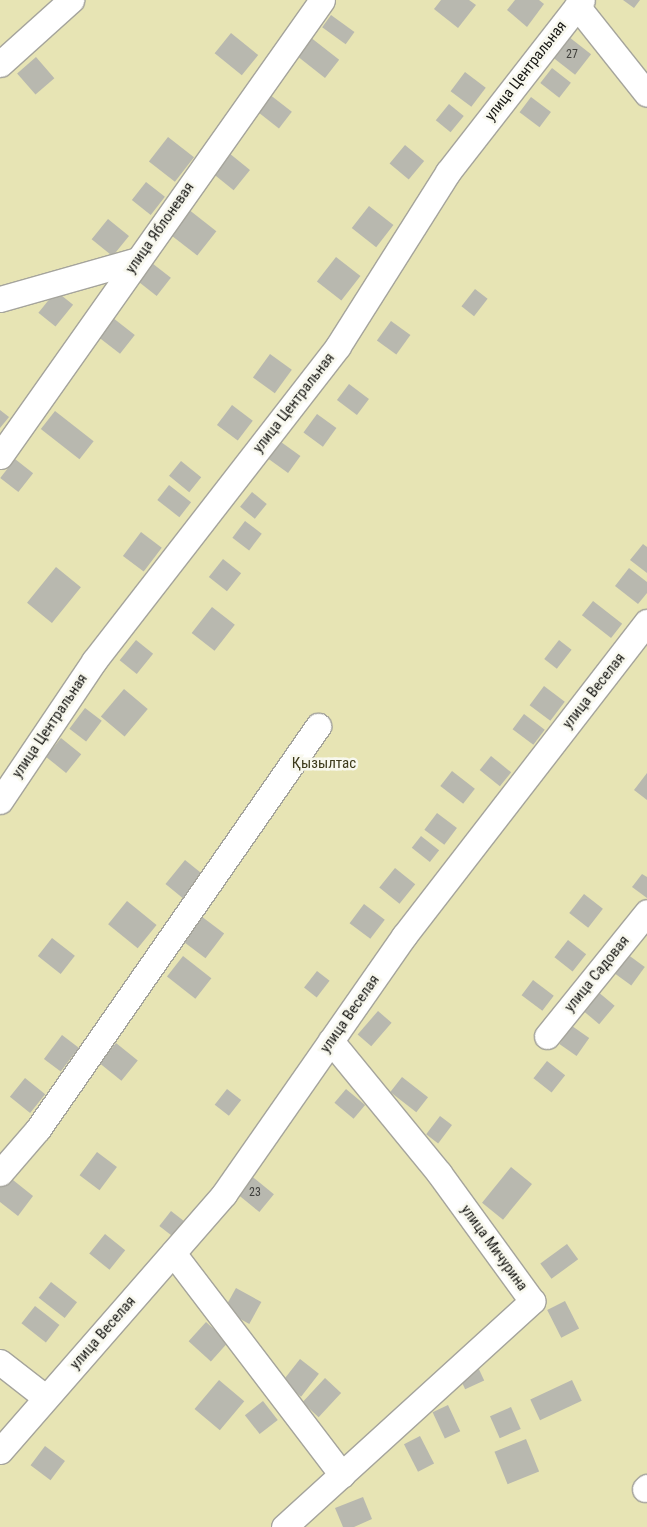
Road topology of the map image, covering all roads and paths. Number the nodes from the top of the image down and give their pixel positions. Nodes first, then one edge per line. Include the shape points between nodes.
1 (71, 0) edge
2 (322, 0) edge
3 (579, 3) edge
4 (0, 64) edge
5 (647, 94) edge
6 (138, 260) junction
7 (0, 299) edge
8 (0, 456) edge
9 (647, 622) edge
10 (318, 726) dead end
11 (0, 801) edge
12 (647, 912) edge
13 (547, 1036) dead end
14 (332, 1041) junction
15 (0, 1173) edge
16 (173, 1254) junction
17 (0, 1362) edge
18 (46, 1398) junction
19 (0, 1451) edge
20 (342, 1474) junction
21 (284, 1527) edge

1 - 4 street
2 - 6 street, улица Яблоневая
3 - 5 street
3 - 11 street, улица Центральная via 448,172 338,346 94,661
6 - 7 street
6 - 8 street, улица Яблоневая
9 - 14 street, улица Веселая via 404,936
10 - 15 street via 38,1130
12 - 13 street, улица Садовая
14 - 16 street, улица Веселая via 224,1194
14 - 20 street, улица Мичурина via 439,1173 532,1301
16 - 18 street, улица Веселая
16 - 20 street
17 - 18 street
18 - 19 street, улица Веселая
20 - 21 street, улица Мичурина

